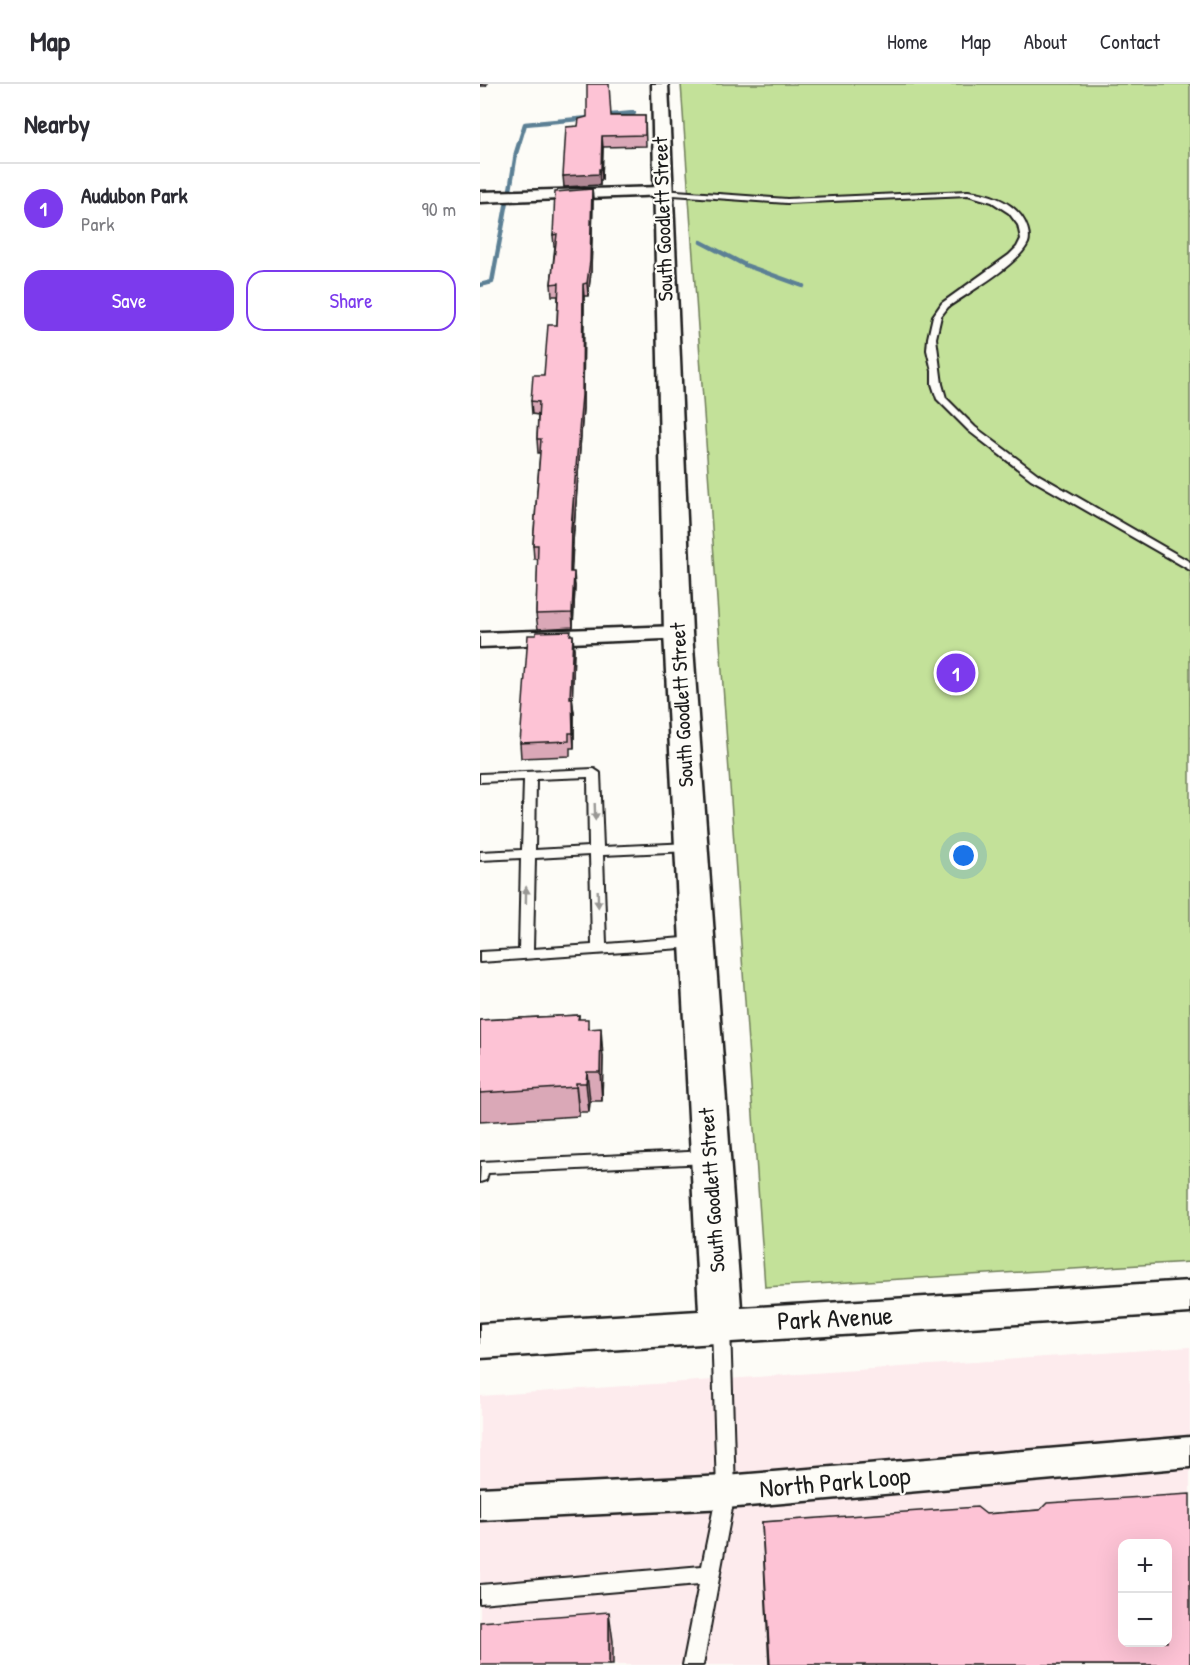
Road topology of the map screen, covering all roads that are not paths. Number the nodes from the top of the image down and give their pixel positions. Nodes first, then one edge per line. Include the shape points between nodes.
1 (660, 84) edge
2 (662, 192) junction
3 (480, 197) edge
4 (1190, 567) edge
5 (678, 633) junction
6 (480, 640) edge
7 (530, 776) junction
8 (480, 778) edge
9 (690, 847) junction
10 (596, 850) junction
11 (526, 854) junction
12 (480, 856) edge
13 (696, 942) junction
14 (599, 949) junction
15 (525, 954) junction
16 (480, 957) edge
17 (711, 1156) junction
18 (480, 1176) edge
19 (1190, 1297) edge
20 (721, 1325) junction
21 (480, 1341) edge
22 (1190, 1452) edge
23 (726, 1492) junction
24 (480, 1504) edge
25 (710, 1574) junction
26 (480, 1594) edge
27 (693, 1665) edge

1 - 2 main road, South Goodlett Street
2 - 3 street
2 - 4 lane via 787,201 968,193 988,196 1011,210 1021,221 1023,244 1010,258 945,305 937,316 932,350 942,399 972,429 1035,477
2 - 5 main road, South Goodlett Street
5 - 6 street
5 - 9 main road, South Goodlett Street
7 - 8 lane
7 -> 10 lane via 594,773
7 - 11 lane
9 - 10 lane
9 - 13 main road, South Goodlett Street
10 - 11 lane
10 -> 14 lane
11 - 12 lane
15 -> 11 lane
13 - 14 lane
13 - 17 main road, South Goodlett Street
14 - 15 lane
15 - 16 lane
17 - 18 lane via 481,1168
17 - 20 main road, South Goodlett Street
19 - 20 main road, Park Avenue
20 - 21 main road, Park Avenue
20 - 23 lane
22 - 23 street, North Park Loop
23 - 24 street, North Park Loop
23 - 25 lane
25 - 26 lane
25 - 27 lane

